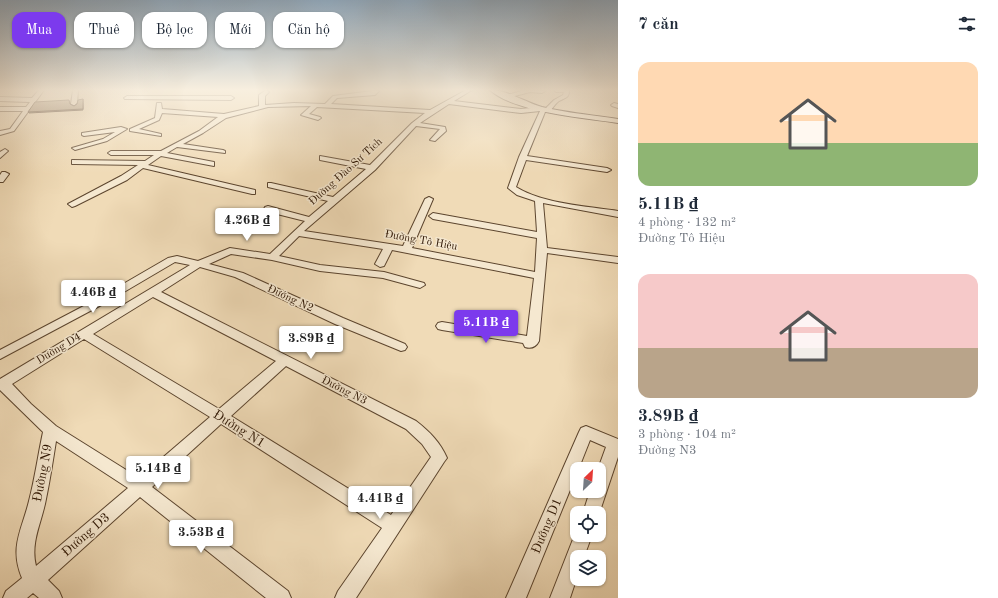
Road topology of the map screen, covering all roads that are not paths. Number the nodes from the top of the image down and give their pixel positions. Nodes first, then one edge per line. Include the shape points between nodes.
1 (21, 118) edge
2 (157, 118) edge
3 (221, 118) edge
4 (422, 118) edge
5 (540, 118) edge
6 (597, 118) edge
7 (618, 121) edge
8 (414, 124) junction
9 (135, 128) junction
10 (124, 129) junction
11 (0, 133) edge
12 (84, 134) dead end
13 (159, 135) dead end
14 (433, 140) dead end
15 (175, 145) junction
16 (75, 148) dead end
17 (223, 152) dead end
18 (111, 153) dead end
19 (161, 154) junction
20 (523, 157) junction
21 (323, 158) dead end
22 (75, 162) dead end
23 (144, 164) junction
24 (211, 164) dead end
25 (372, 168) junction
26 (607, 170) dead end
27 (271, 185) dead end
28 (252, 192) dead end
29 (429, 199) dead end
30 (334, 200) junction
31 (539, 200) junction
32 (72, 204) dead end
33 (268, 209) dead end
34 (618, 214) edge
35 (433, 216) dead end
36 (311, 220) junction
37 (297, 233) junction
38 (542, 236) junction
39 (389, 247) junction
40 (406, 250) junction
41 (542, 250) junction
42 (272, 257) junction
43 (618, 260) edge
44 (199, 264) junction
45 (380, 264) dead end
46 (540, 276) junction
47 (420, 285) dead end
48 (152, 292) junction
49 (442, 326) dead end
50 (84, 334) junction
51 (401, 347) dead end
52 (0, 355) edge
53 (284, 361) junction
54 (2, 384) edge
55 (221, 417) junction
56 (52, 430) junction
57 (617, 445) edge
58 (577, 462) edge
59 (606, 470) edge
60 (570, 485) edge
61 (140, 487) junction
62 (393, 526) junction
63 (580, 542) edge
64 (35, 579) junction
65 (13, 598) edge
66 (52, 598) edge
67 (281, 598) edge
68 (345, 598) edge
69 (516, 598) edge
70 (560, 598) edge

1 - 11 street via 12,130
2 - 9 street
3 - 15 street
4 - 8 street, Đường Đào Sư Tích
5 - 20 street
6 - 7 main road
8 - 14 street via 443,128
8 - 25 street, Đường Đào Sư Tích
9 - 10 street
9 - 13 street via 132,130
10 - 12 street
10 - 16 street via 105,140
15 - 17 street
15 - 19 street
18 - 19 street
19 - 23 street
19 - 24 street
20 - 26 street
20 - 31 street via 512,188
21 - 25 street
22 - 23 street
23 - 28 street
23 - 32 street via 118,181
25 - 30 street, Đường Đào Sư Tích
27 - 30 street
29 - 40 street
30 - 36 street, Đường Đào Sư Tích
31 - 34 street
31 - 38 street
33 - 36 street
35 - 38 street
36 - 37 street, Đường Đào Sư Tích
37 - 39 street, Đường Tô Hiệu
37 - 42 street, Đường Đào Sư Tích
38 - 41 street
39 - 40 street, Đường Tô Hiệu
39 - 45 street
40 - 46 street, Đường Tô Hiệu
41 - 43 street
41 - 46 street
42 - 44 street via 230,251
42 - 47 street via 320,268 384,275
44 - 48 street, Dường D4
44 - 51 street, Đướng N2 via 239,275
44 - 52 street via 177,259 168,262
46 - 49 street via 531,342
48 - 50 street, Dường D4
48 - 53 street, Đường N3
50 - 54 street, Dường D4
50 - 55 street, Đường N1
53 - 55 street, Đường D3
53 - 62 street, Đường N3 via 411,424 429,439 436,449 439,458
54 - 56 street, Đường N9
55 - 61 street, Đường D3
55 - 62 street, Đường N1
56 - 61 street
56 - 64 street, Đường N9 via 25,554 27,568
57 - 58 street, Đướng D1 via 586,432
57 - 59 street
60 - 69 street, Đướng D1
61 - 64 street, Đường D3
61 - 67 street
62 - 68 street
63 - 70 street
64 - 65 street, Đường D3
64 - 66 street, Đường N9

